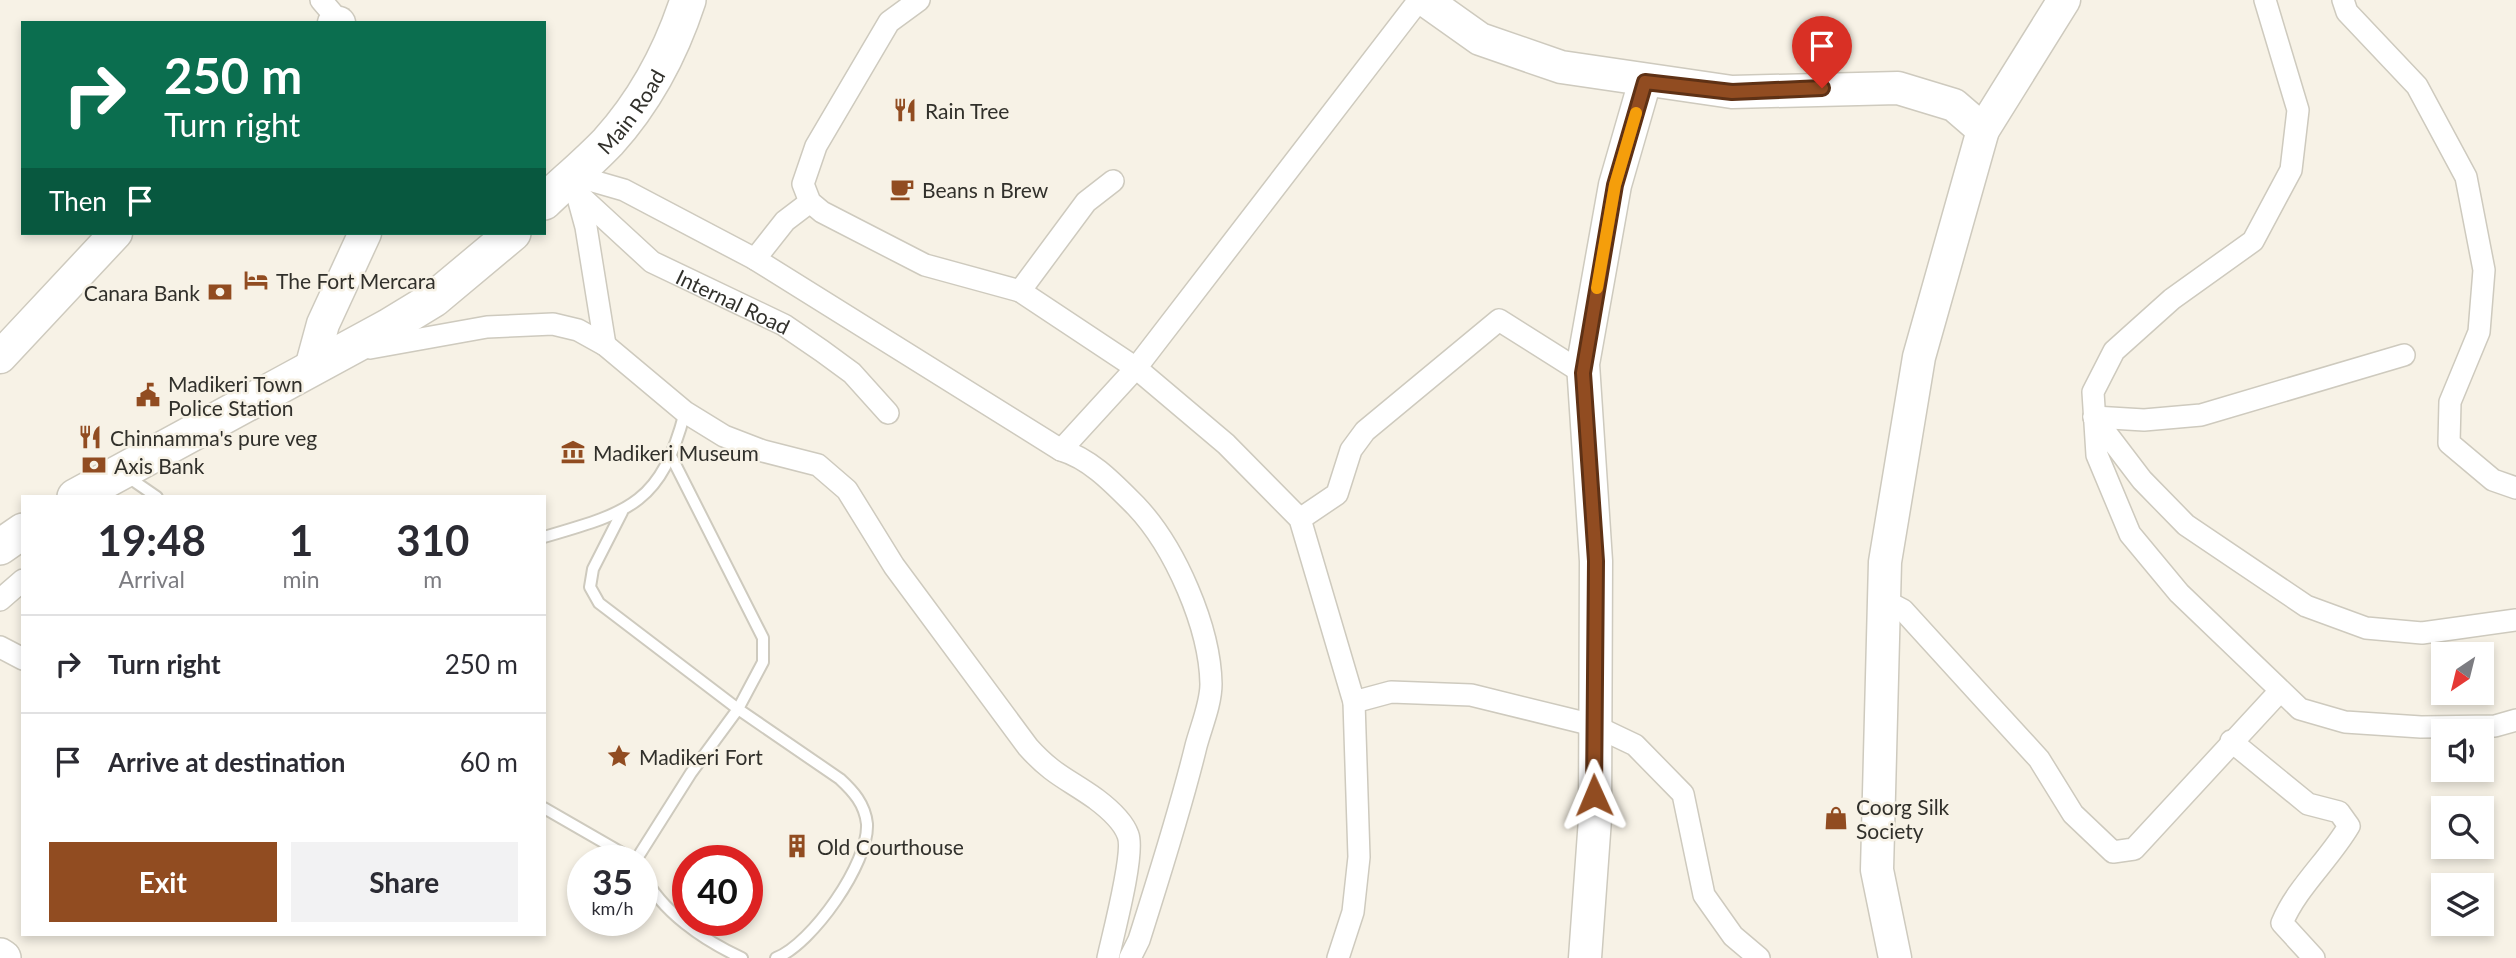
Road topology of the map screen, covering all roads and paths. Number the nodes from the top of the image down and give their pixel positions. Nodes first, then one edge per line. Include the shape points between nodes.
1 (688, 0) edge
2 (919, 0) edge
3 (1419, 0) edge
4 (1424, 0) edge
5 (2064, 0) edge
6 (2265, 0) edge
7 (2343, 0) edge
8 (1645, 82) junction
9 (1983, 131) junction
10 (1113, 180) dead end
11 (564, 190) edge
12 (810, 202) junction
13 (114, 235) edge
14 (364, 235) edge
15 (511, 235) edge
16 (755, 260) junction
17 (1020, 291) junction
18 (605, 345) junction
19 (2404, 355) dead end
20 (0, 357) edge
21 (324, 361) junction
22 (1136, 368) junction
23 (1583, 373) junction
24 (685, 412) junction
25 (888, 413) dead end
26 (2094, 417) junction
27 (1061, 450) junction
28 (671, 458) junction
29 (112, 484) edge
30 (2516, 488) edge
31 (81, 495) edge
32 (150, 495) edge
33 (622, 512) junction
34 (1300, 519) junction
35 (21, 532) edge
36 (546, 536) edge
37 (0, 547) edge
38 (21, 582) edge
39 (0, 600) edge
40 (1884, 600) junction
41 (2516, 620) edge
42 (0, 646) edge
43 (21, 658) edge
44 (2280, 691) junction
45 (1354, 702) junction
46 (738, 709) junction
47 (2516, 720) edge
48 (1593, 725) junction
49 (2231, 741) junction
50 (546, 809) edge
51 (609, 845) edge
52 (645, 845) edge
53 (658, 899) edge
54 (742, 958) edge
55 (776, 958) edge
56 (1108, 958) edge
57 (1130, 958) edge
58 (1338, 958) edge
59 (1585, 958) edge
60 (1759, 958) edge
61 (1895, 958) edge
62 (2314, 958) edge

1 - 11 main road, Main Road via 677,33 637,106
2 - 12 street via 889,22 816,146 803,184
3 - 22 street
4 - 8 street via 1480,39 1561,67
5 - 9 street
6 - 26 street via 2298,110 2291,170 2253,241 2172,299 2114,351 2093,392
7 - 30 street via 2347,12 2417,86 2466,177 2484,270 2479,332 2450,402 2449,443 2493,480
8 - 9 street via 1732,92 1898,88 1954,105
8 - 23 street via 1615,185
9 - 40 street via 1919,357 1885,562
10 - 17 street via 1086,202
11 - 16 street via 624,190
11 - 18 street via 586,227
11 - 25 street, Internal Road via 652,261 774,320 822,351 852,373
12 - 16 street via 785,221
12 - 17 street via 925,265
13 - 20 street
14 - 21 street via 323,324
15 - 21 main road via 433,299
16 - 27 street
17 - 22 street
18 - 21 street via 578,330 527,324 474,329
18 - 24 street
19 - 26 street via 2201,415 2144,420
21 - 29 main road
22 - 27 street
22 - 34 street via 1226,444
23 - 34 street via 1499,320 1364,431 1351,450 1337,494
23 - 48 street via 1596,561
24 - 28 lane
24 - 56 street via 724,436 805,460 836,478 894,566 1028,747 1048,770 1094,798 1119,820 1129,837 1129,856
26 - 41 street via 2142,481 2186,526 2306,606 2366,628 2423,633
26 - 44 street via 2096,455 2130,534 2179,593
27 - 57 street via 1080,456 1152,523 1177,567 1203,632 1211,686 1179,813
28 - 33 lane via 660,480
28 - 46 lane via 763,638 763,662
29 - 31 main road
29 - 32 lane
33 - 36 lane
33 - 46 lane via 593,569 590,587 599,603
34 - 45 street
35 - 37 main road
38 - 39 street
40 - 49 street via 1903,610 1994,710 2039,760 2073,814 2113,852 2134,849
40 - 61 street via 1877,870
42 - 43 street
44 - 47 street via 2300,709 2345,722 2421,727 2483,726
44 - 49 street
45 - 48 street via 1391,692 1471,695
45 - 58 street via 1359,857 1353,912
46 - 52 lane
46 - 55 lane via 853,791 864,809 867,826 861,850 822,919
48 - 59 street via 1595,819
48 - 60 street via 1635,745 1683,794 1704,895 1733,936
49 - 62 street via 2308,804 2339,812 2349,825 2290,903 2282,923
50 - 51 lane
53 - 54 lane

